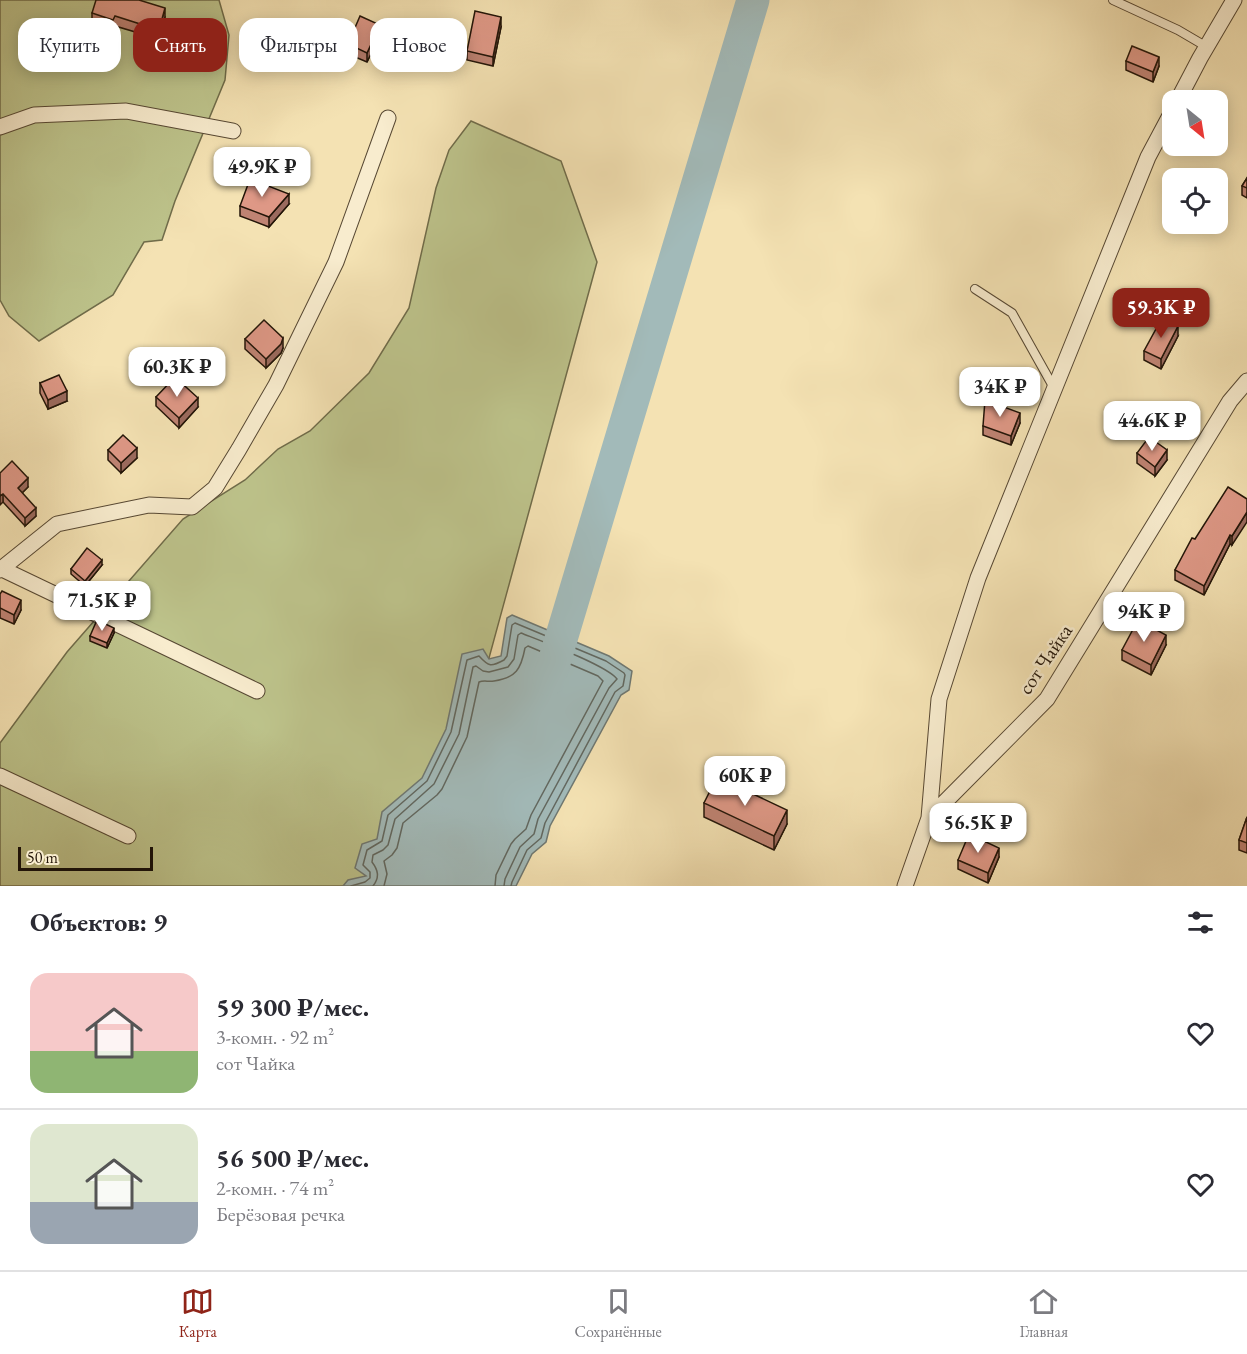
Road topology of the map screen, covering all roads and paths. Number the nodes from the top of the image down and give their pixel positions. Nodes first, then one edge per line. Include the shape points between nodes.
1 (1113, 0) edge
2 (1234, 0) edge
3 (1207, 47) junction
4 (1183, 90) edge
5 (388, 118) dead end
6 (0, 127) edge
7 (233, 131) dead end
8 (1162, 131) edge
9 (975, 289) dead end
10 (1247, 381) edge
11 (1055, 389) junction
12 (1, 570) edge
13 (257, 691) dead end
14 (0, 776) edge
15 (929, 818) junction
16 (128, 837) dead end
17 (905, 886) edge

1 - 3 lane
2 - 3 street
3 - 4 street
5 - 12 street via 336,262 276,385 215,488 192,507 149,505 57,524
6 - 7 street via 34,115 126,111
8 - 11 street
9 - 11 lane via 1012,313
10 - 15 street, сот Чайка via 1230,400 1047,699
11 - 15 street via 978,578 939,699
12 - 13 street
14 - 16 street
15 - 17 street

